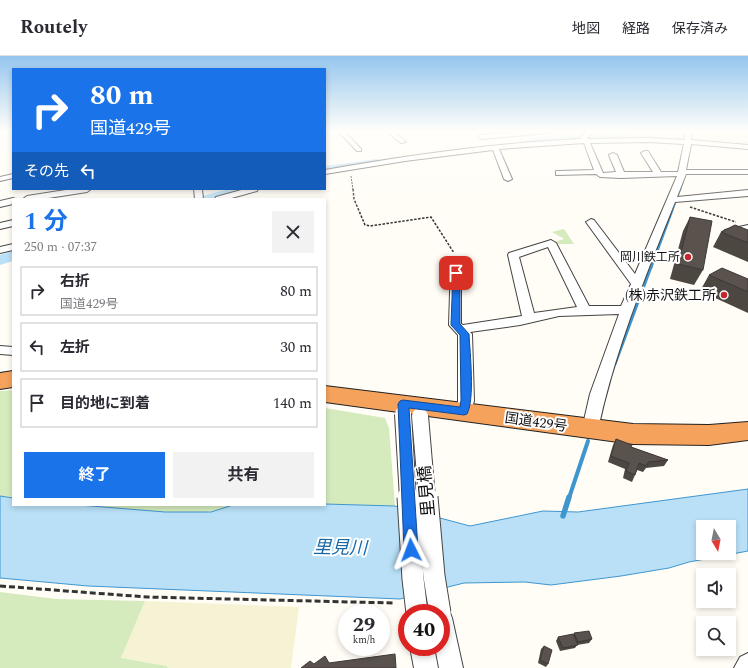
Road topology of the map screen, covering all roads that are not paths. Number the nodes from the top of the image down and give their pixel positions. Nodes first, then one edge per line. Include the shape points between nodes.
1 (408, 160) edge
2 (500, 160) edge
3 (593, 160) edge
4 (614, 160) edge
5 (649, 160) edge
6 (686, 160) edge
7 (326, 164) edge
8 (336, 168) junction
9 (326, 172) edge
10 (598, 172) junction
11 (748, 172) edge
12 (559, 173) dead end
13 (684, 173) junction
14 (658, 174) junction
15 (12, 176) edge
16 (621, 176) junction
17 (0, 179) edge
18 (508, 179) dead end
19 (81, 190) edge
20 (250, 190) edge
21 (748, 193) edge
22 (33, 198) edge
23 (222, 198) edge
24 (675, 199) junction
25 (12, 201) edge
26 (0, 204) edge
27 (591, 222) dead end
28 (12, 223) edge
29 (0, 226) edge
30 (745, 226) edge
31 (728, 232) edge
32 (12, 247) edge
33 (0, 250) edge
34 (456, 260) road end
35 (637, 284) junction
36 (584, 309) junction
37 (626, 310) junction
38 (529, 318) junction
39 (460, 330) junction
40 (0, 350) edge
41 (12, 351) edge
42 (12, 379) edge
43 (0, 381) edge
44 (326, 394) edge
45 (412, 410) junction
46 (464, 411) junction
47 (590, 429) junction
48 (748, 431) edge
49 (416, 604) edge
50 (439, 604) edge
51 (424, 656) edge
52 (449, 656) edge
53 (748, 665) edge
54 (426, 668) edge
55 (451, 668) edge
56 (746, 668) edge

1 - 8 street
2 - 18 street
3 - 10 street
4 - 16 street
5 - 14 street
6 - 13 street
7 - 8 street
8 - 9 street
10 - 12 street
10 - 16 street via 603,176
11 - 13 street
13 - 14 street
13 - 24 street
14 - 16 street
15 - 17 street
19 - 22 street
20 - 23 street
21 - 24 street
24 - 35 street
25 - 26 street
27 - 35 street
28 - 29 street
30 - 31 street
32 - 33 street
34 - 39 street via 456,325
35 - 37 street
36 - 37 street
36 - 38 street
36 - 38 street via 551,242 513,255
37 - 47 street via 598,394
38 - 39 street
39 - 46 street via 465,334
40 - 41 street
42 - 43 highway
44 - 45 highway, 国道429号
45 - 46 highway, 国道429号
45 - 49 street, 里見橋, bridge via 413,579
45 - 50 street, 里見橋, bridge
46 - 47 highway, 国道429号
47 - 48 highway, 国道429号 via 672,436
51 - 54 street
52 - 55 street
53 - 56 street

